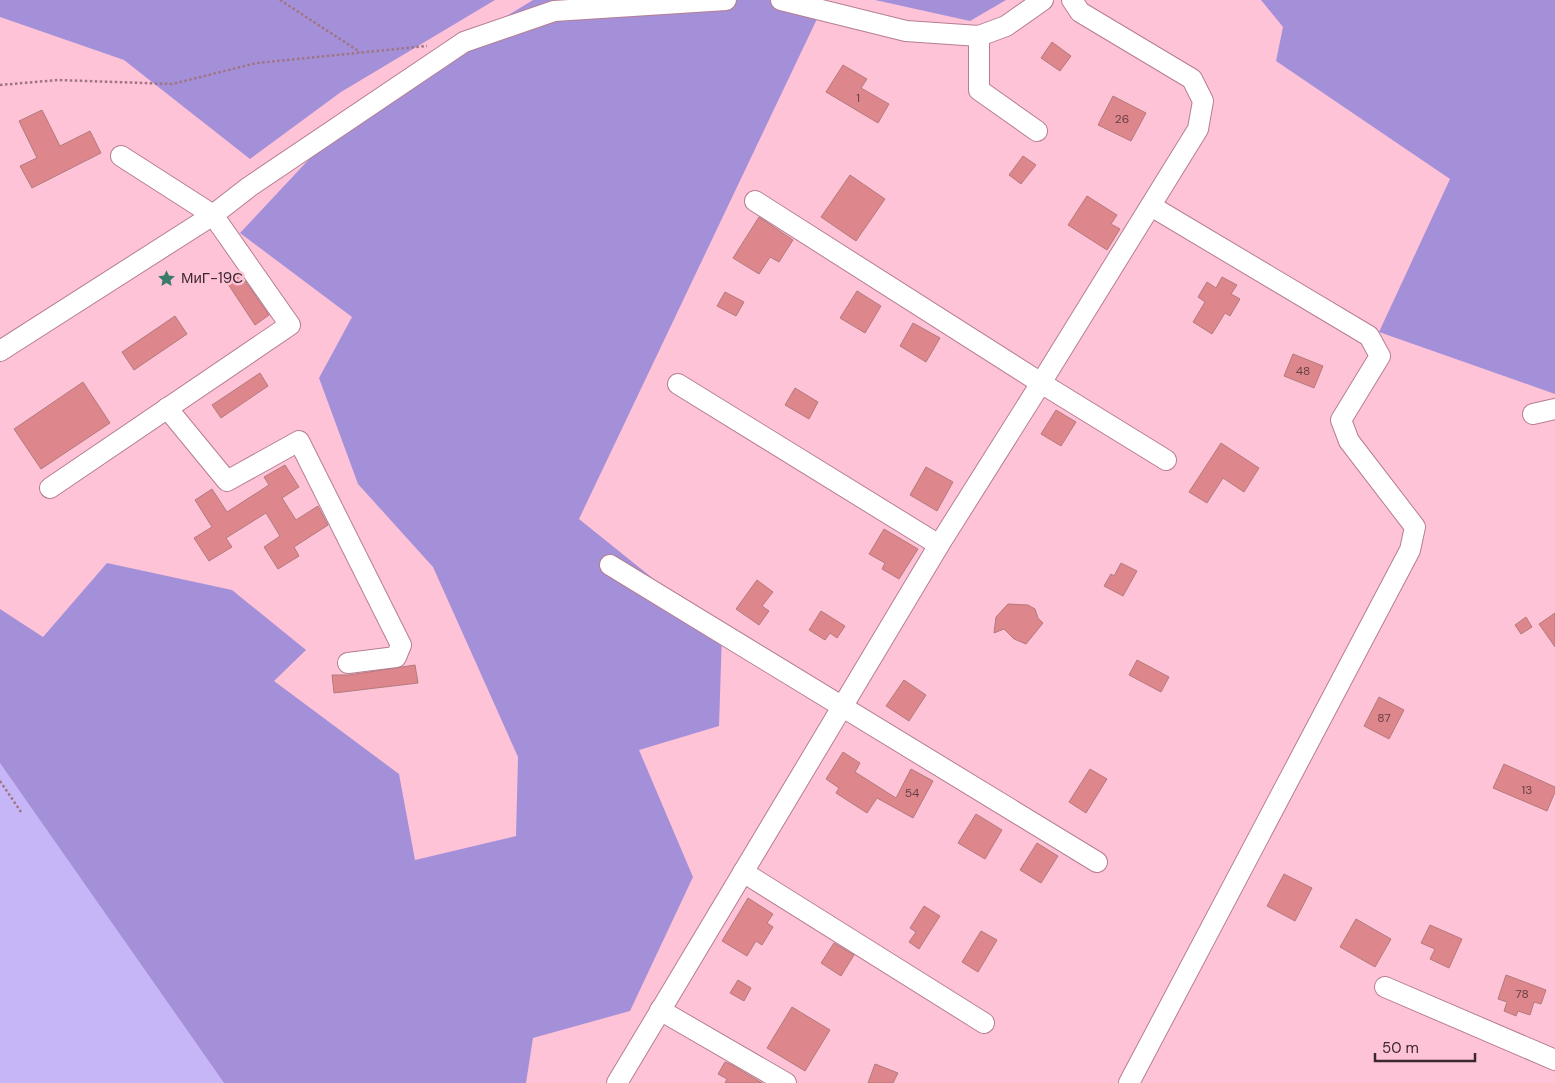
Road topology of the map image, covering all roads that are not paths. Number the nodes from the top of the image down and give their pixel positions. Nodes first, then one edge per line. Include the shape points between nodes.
1 (726, 0) edge
2 (781, 0) edge
3 (1043, 0) edge
4 (1072, 0) edge
5 (979, 36) junction
6 (1037, 131) dead end
7 (120, 156) dead end
8 (755, 201) dead end
9 (1151, 206) junction
10 (213, 215) junction
11 (0, 351) edge
12 (1041, 383) junction
13 (678, 384) dead end
14 (167, 408) junction
15 (1555, 409) edge
16 (1532, 414) dead end
17 (1166, 460) dead end
18 (50, 488) dead end
19 (939, 545) junction
20 (610, 565) dead end
21 (348, 663) dead end
22 (842, 708) junction
23 (1096, 862) dead end
24 (743, 872) junction
25 (1385, 987) dead end
26 (660, 1010) junction
27 (984, 1022) dead end
28 (1555, 1060) edge
29 (617, 1083) edge
30 (786, 1083) edge
31 (1129, 1083) edge

1 - 10 street via 554,11 464,42 249,187
2 - 5 street via 906,31
3 - 5 street via 1006,26
4 - 9 street via 1080,12 1192,79 1203,101 1198,129
5 - 6 street via 979,90
7 - 10 street
8 - 12 street
9 - 12 street
9 - 31 street via 1369,336 1380,356 1341,420 1349,441 1415,527 1410,550
10 - 11 street
10 - 14 street via 290,324
12 - 17 street
12 - 19 street
13 - 19 street
14 - 18 street
14 - 21 street via 228,481 299,441 401,645 396,657
15 - 16 street
19 - 22 street
20 - 22 street
22 - 23 street
22 - 24 street
24 - 26 street
24 - 27 street
25 - 28 street
26 - 29 street
26 - 30 street

